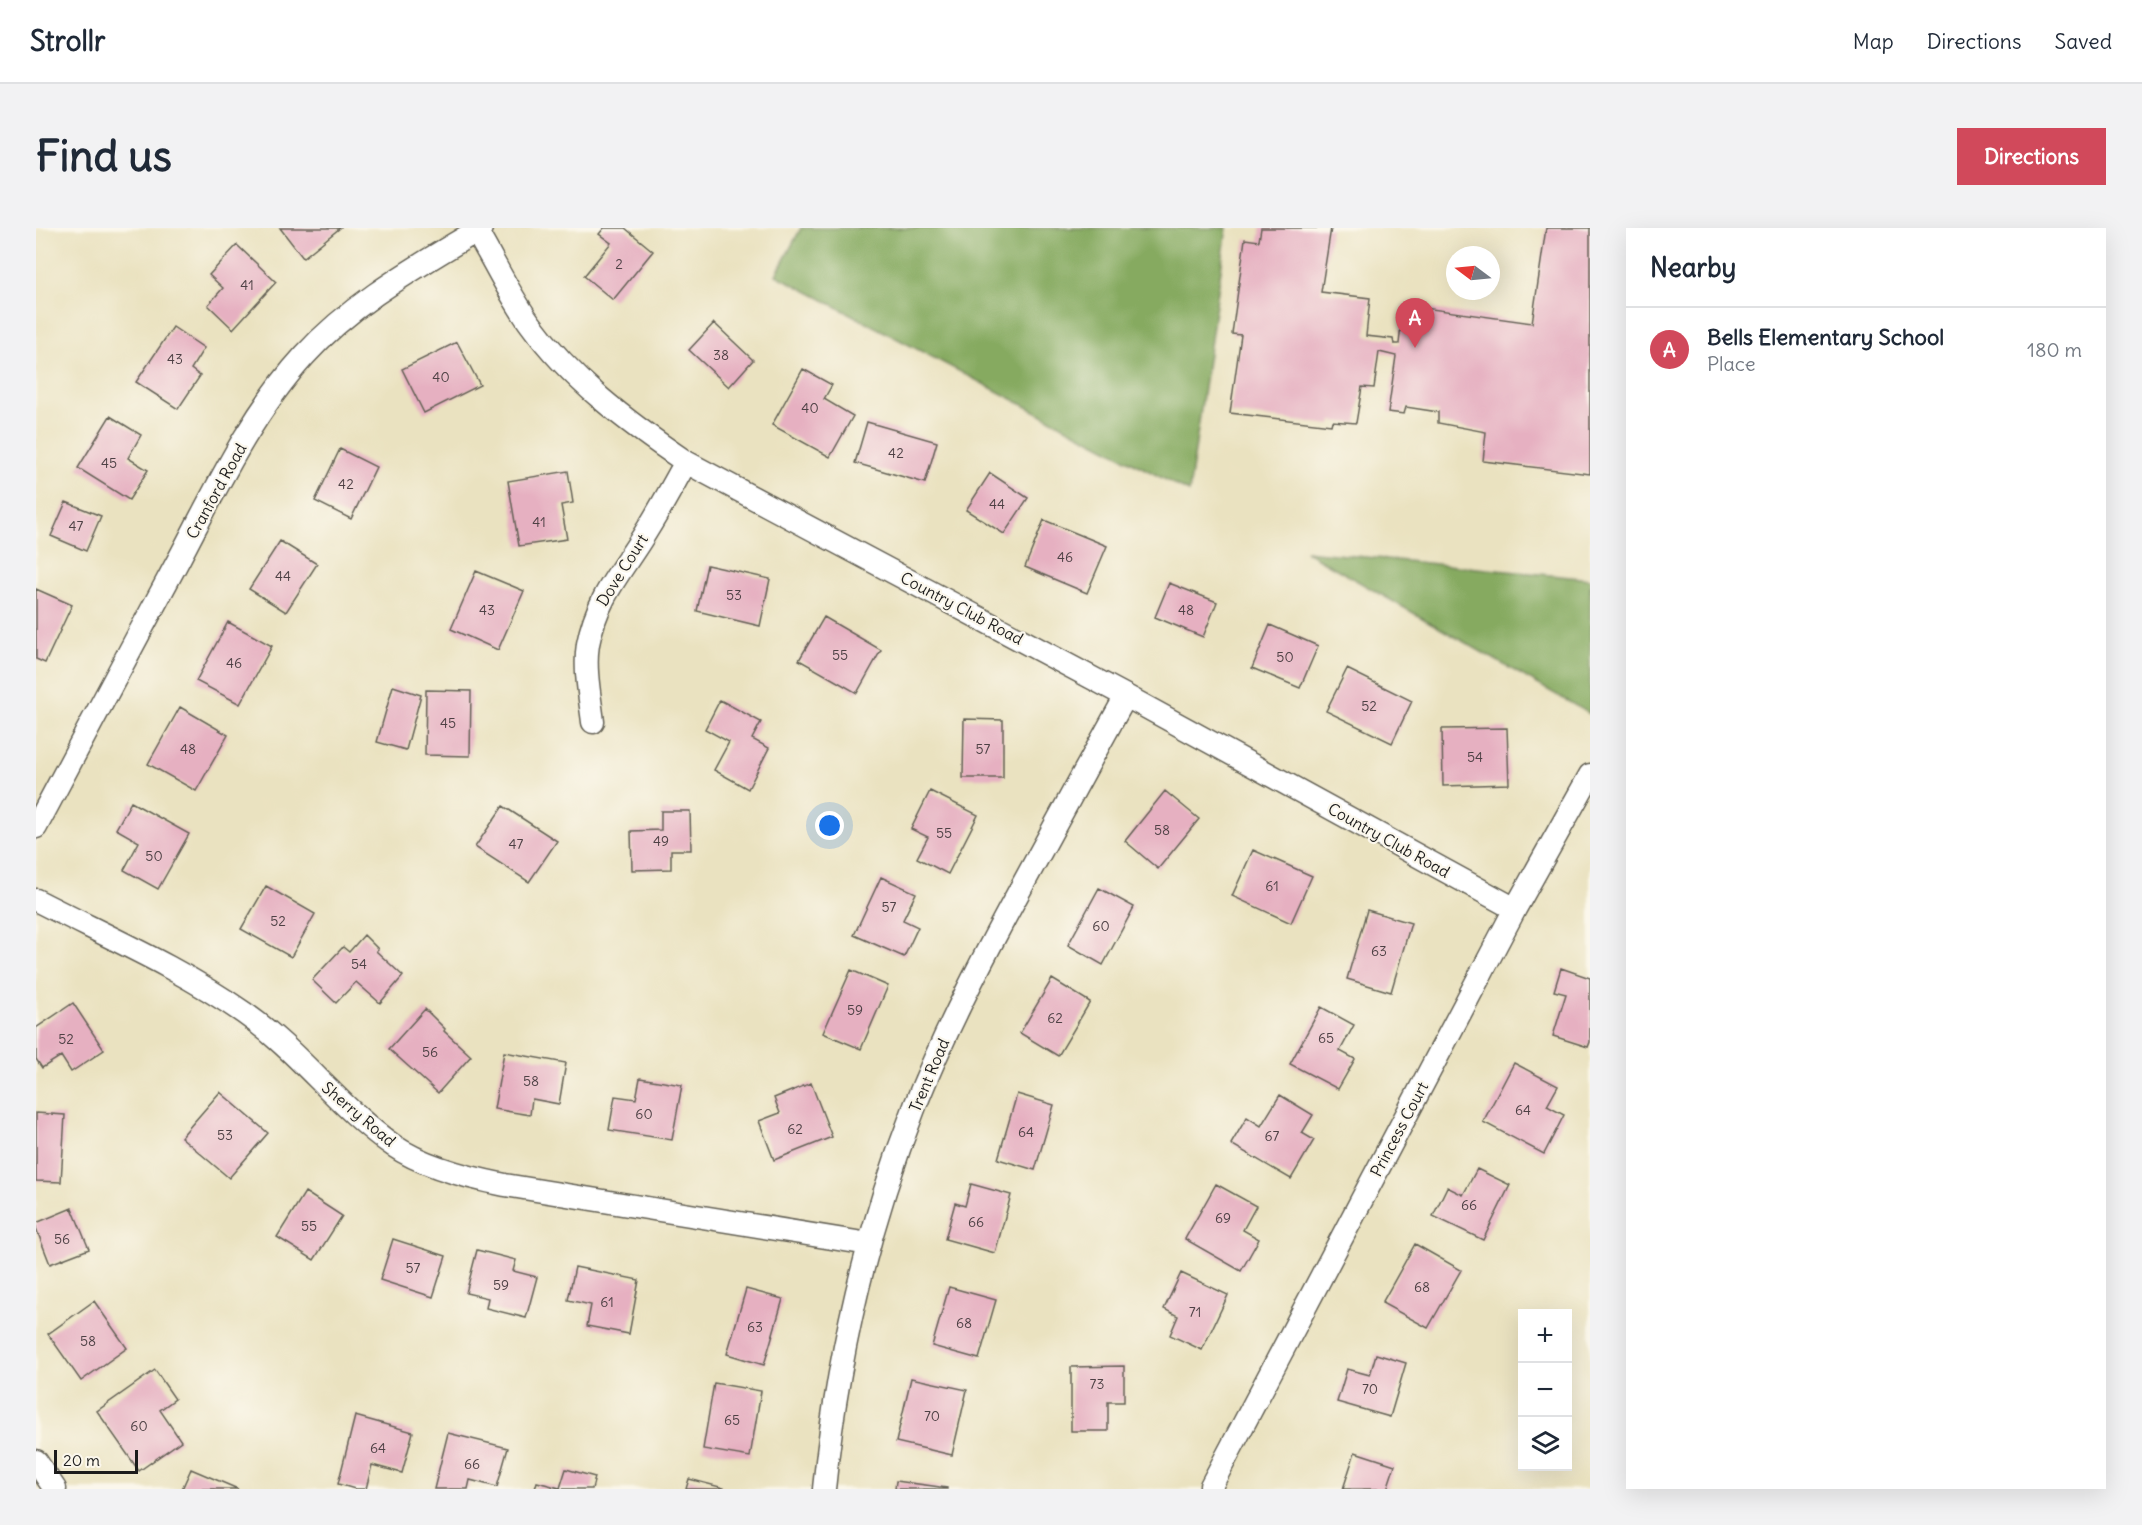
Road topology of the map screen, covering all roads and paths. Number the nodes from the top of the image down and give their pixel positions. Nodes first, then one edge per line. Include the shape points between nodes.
1 (478, 229) edge
2 (686, 462) junction
3 (1126, 696) junction
4 (593, 722) dead end
5 (1590, 775) edge
6 (36, 827) edge
7 (36, 900) edge
8 (1515, 909) junction
9 (869, 1244) junction
10 (36, 1461) edge
11 (1211, 1486) dead end
12 (55, 1489) edge
13 (824, 1489) edge

1 - 2 street, Country Club Road via 527,320 555,355 594,394
1 - 6 street, Cranford Road via 372,296 337,323 285,379 236,453
2 - 3 street, Country Club Road
2 - 4 street, Dove Court via 596,613 588,646
3 - 8 street, Country Club Road
3 - 9 street, Trent Road via 970,982 915,1107
5 - 8 street, Princess Court
7 - 9 street, Sherry Road via 187,978 246,1014 368,1125 396,1147 424,1161 505,1185
8 - 11 street, Princess Court
9 - 13 street, Trent Road via 841,1370
10 - 12 street

